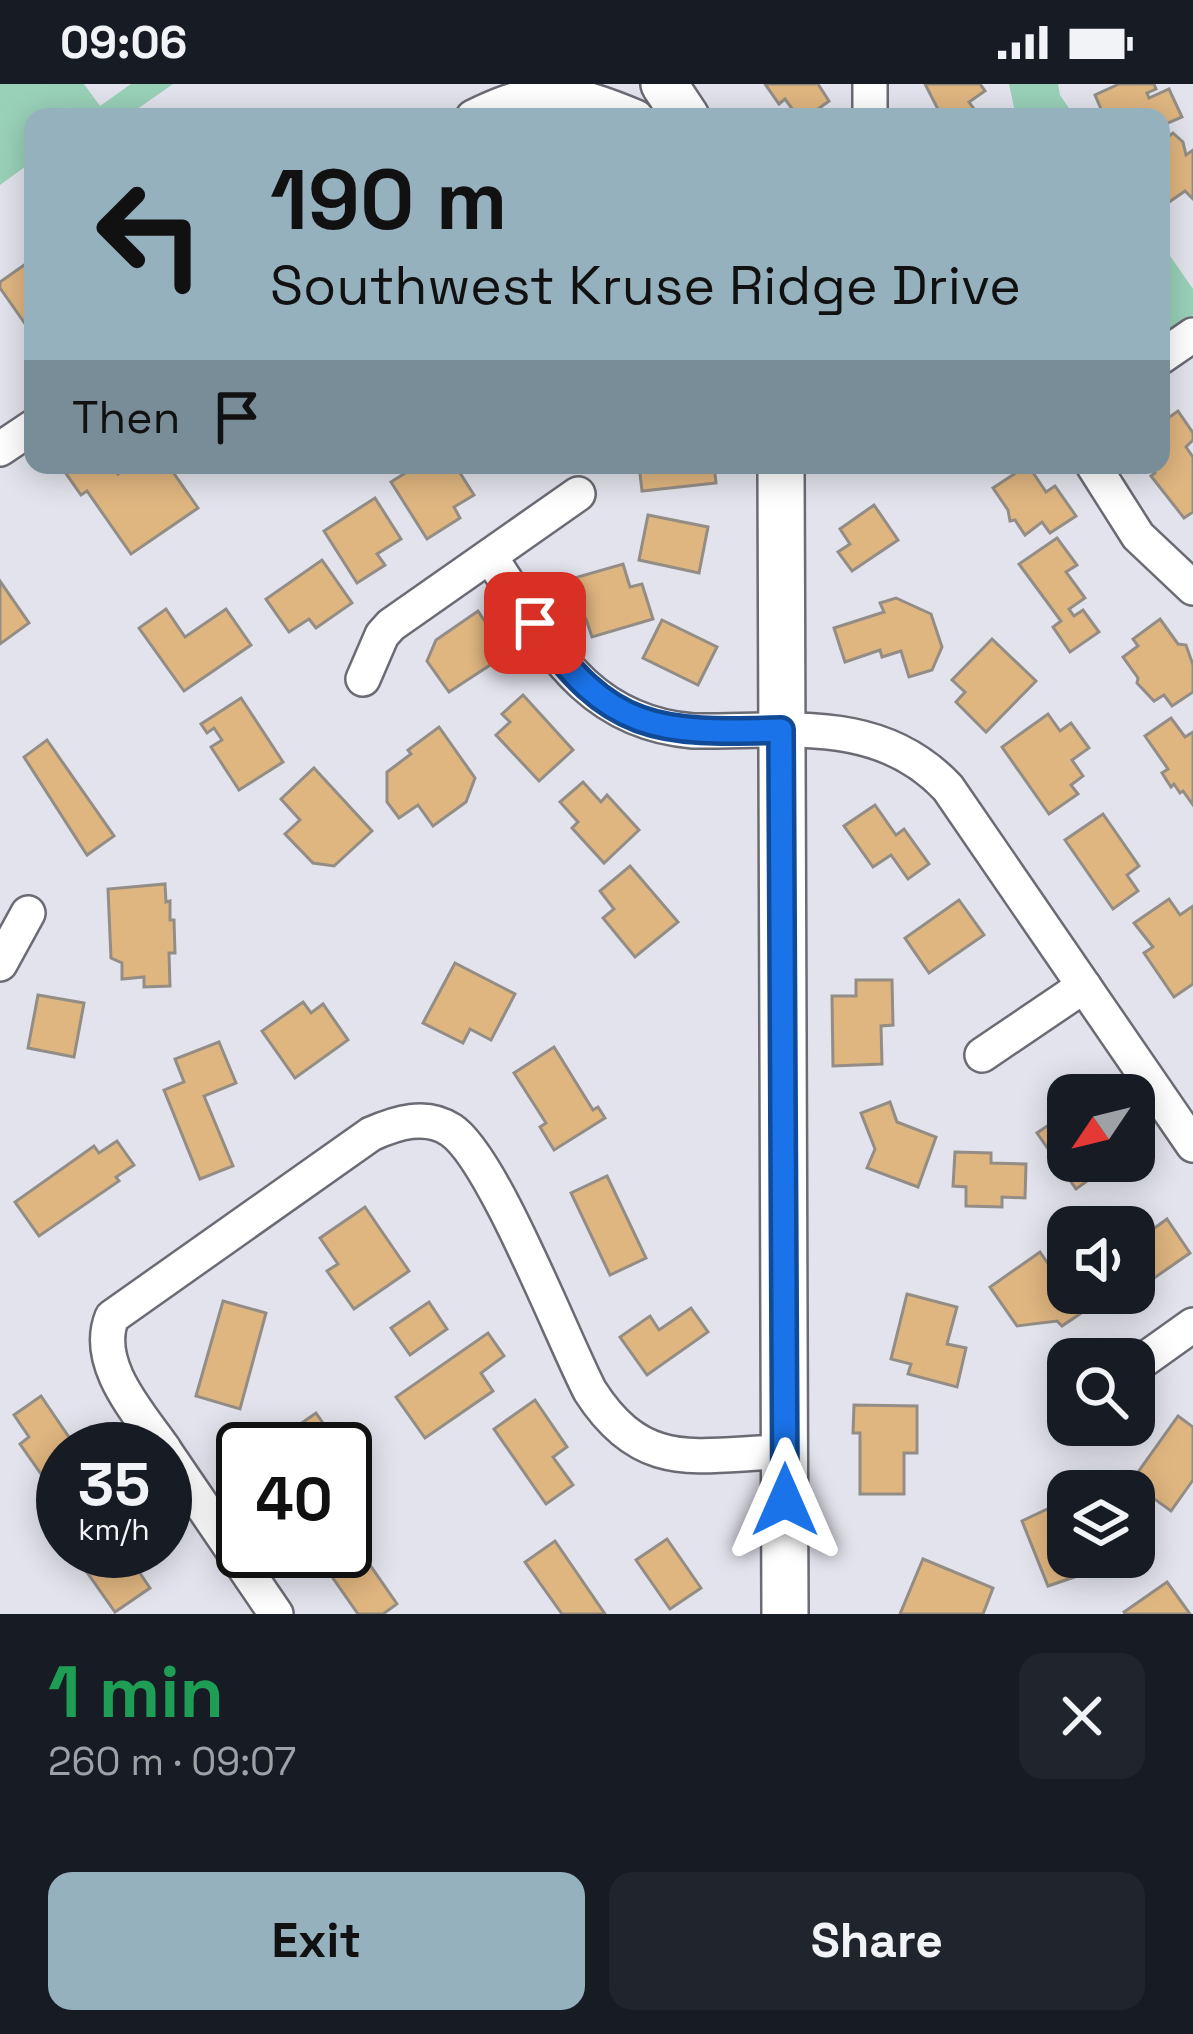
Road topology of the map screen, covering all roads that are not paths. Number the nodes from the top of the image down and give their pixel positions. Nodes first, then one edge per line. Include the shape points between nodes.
1 (489, 108) edge
2 (612, 108) edge
3 (781, 474) edge
4 (1099, 474) edge
5 (578, 494) dead end
6 (491, 557) junction
7 (1193, 588) edge
8 (363, 679) dead end
9 (781, 730) junction
10 (28, 913) dead end
11 (0, 964) edge
12 (1084, 986) junction
13 (982, 1055) dead end
14 (1193, 1145) edge
15 (1193, 1325) edge
16 (1155, 1352) edge
17 (146, 1422) edge
18 (785, 1452) junction
19 (192, 1491) edge
20 (276, 1614) edge
21 (785, 1614) edge

1 - 2 street via 516,93 560,88
3 - 9 street
4 - 7 street via 1138,536
5 - 6 street
6 - 8 street via 391,625
6 - 9 street via 557,656 610,706 668,729
9 - 12 street via 855,735 900,749 933,772
9 - 18 street
10 - 11 street
12 - 13 street
12 - 14 street
15 - 16 street
17 - 18 street via 109,1355 107,1328 122,1307 371,1134 413,1120 449,1128 481,1165 614,1425 654,1451
18 - 21 street
19 - 20 street

